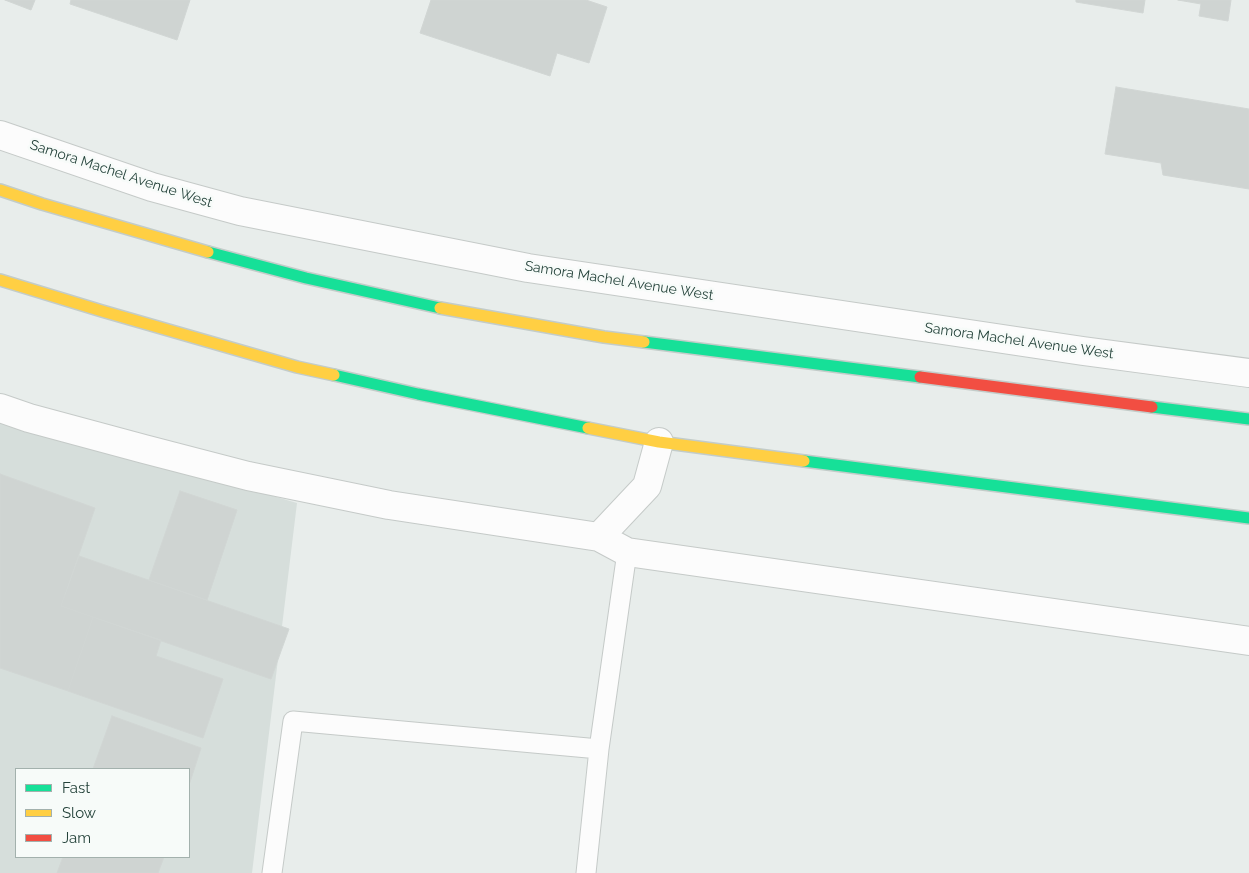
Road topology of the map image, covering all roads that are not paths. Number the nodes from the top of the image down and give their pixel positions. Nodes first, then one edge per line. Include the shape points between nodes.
1 (0, 135) edge
2 (0, 190) edge
3 (0, 280) edge
4 (1249, 373) edge
5 (0, 408) edge
6 (1249, 419) edge
7 (659, 442) junction
8 (1249, 518) edge
9 (599, 537) junction
10 (627, 552) junction
11 (1249, 641) edge
12 (599, 749) junction
13 (272, 873) edge
14 (586, 873) edge

1 - 4 street, Samora Machel Avenue West via 152,187 232,209 528,268
2 - 6 highway via 278,270 456,311 604,337
3 - 7 highway via 297,367
5 - 9 street via 144,449 320,492
7 - 8 highway
7 - 9 street via 647,486
9 - 10 street
10 - 11 street
10 - 12 lane
12 - 13 lane via 293,721
12 - 14 lane

